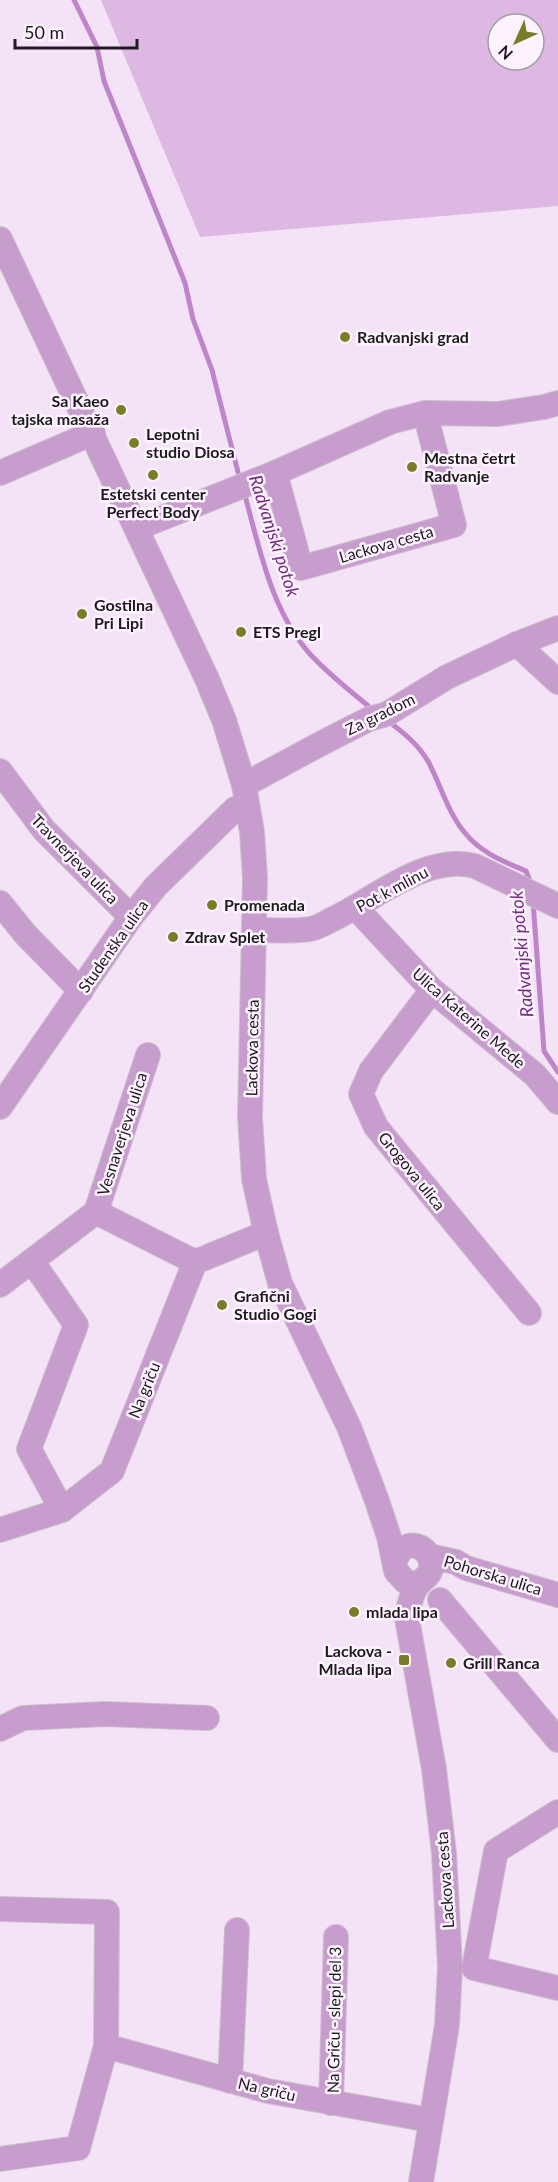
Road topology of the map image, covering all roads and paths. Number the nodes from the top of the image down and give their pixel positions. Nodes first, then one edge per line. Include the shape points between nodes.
1 (0, 239) edge
2 (558, 403) edge
3 (425, 413) junction
4 (93, 434) junction
5 (0, 473) edge
6 (275, 473) junction
7 (137, 528) junction
8 (558, 628) edge
9 (517, 644) junction
10 (558, 682) edge
11 (0, 771) edge
12 (245, 795) junction
13 (540, 898) edge
14 (0, 903) edge
15 (356, 908) junction
16 (131, 917) junction
17 (255, 930) junction
18 (432, 990) junction
19 (81, 991) junction
20 (147, 1055) dead end
21 (558, 1102) edge
22 (0, 1107) edge
23 (96, 1212) junction
24 (266, 1233) junction
25 (32, 1261) junction
26 (195, 1262) junction
27 (0, 1286) edge
28 (529, 1313) dead end
29 (62, 1510) junction
30 (0, 1530) edge
31 (415, 1567) junction
32 (558, 1595) edge
33 (440, 1600) dead end
34 (207, 1718) dead end
35 (0, 1729) edge
36 (558, 1740) edge
37 (558, 1812) edge
38 (0, 1909) edge
39 (237, 1930) dead end
40 (336, 1937) dead end
41 (558, 1988) edge
42 (106, 2046) junction
43 (230, 2080) junction
44 (332, 2103) junction
45 (430, 2120) junction
46 (0, 2159) edge
47 (421, 2182) edge

1 - 4 street, Lackova cesta
2 - 3 street via 498,414
3 - 6 street via 390,422
3 - 6 street, Lackova cesta via 454,525 301,568
4 - 5 street
4 - 7 street, Lackova cesta
6 - 7 street
7 - 12 street, Lackova cesta via 224,720
8 - 9 street, Za gradom
9 - 10 street
9 - 12 street, Za gradom via 447,677
11 - 16 street, Travnerjeva ulica via 44,830
12 - 16 street, Studenška ulica
12 - 17 street, Lackova cesta via 255,878
13 - 15 street, Pot k mlinu via 475,866 449,863 396,884
14 - 19 street
15 - 17 street, Pot k mlinu via 311,929
15 - 18 street, Ulica Katerine Mede
16 - 19 street, Studenška ulica
17 - 24 street, Lackova cesta via 250,1118 254,1179
18 - 21 street, Ulica Katerine Mede via 535,1076
18 - 28 street, Grogova ulica via 370,1071 361,1094 376,1127
19 - 22 street, Studenška ulica
20 - 23 street, Vesnaverjeva ulica
23 - 25 street, Vesnaverjeva ulica
23 - 26 street, Vesnaverjeva ulica
24 - 26 street
24 - 31 street, Lackova cesta via 280,1283 395,1515
25 - 27 street, Vesnaverjeva ulica
25 - 29 street via 76,1324 29,1449
26 - 29 street, Na griču via 112,1471
29 - 30 street, Na griču
31 - 32 street, Pohorska ulica via 456,1562
31 - 45 street, Lackova cesta via 400,1596 434,1769 444,1853 450,1967 447,2025
33 - 36 street
34 - 35 street via 105,1714 23,1718
37 - 41 street via 496,1851 474,1968
38 - 42 street via 107,1912
39 - 43 street
40 - 44 street, Na Griču - slepi del 3
42 - 43 street, Na griču
42 - 46 street via 78,2148
43 - 44 street, Na griču
44 - 45 street, Na griču
45 - 47 street, Lackova cesta

